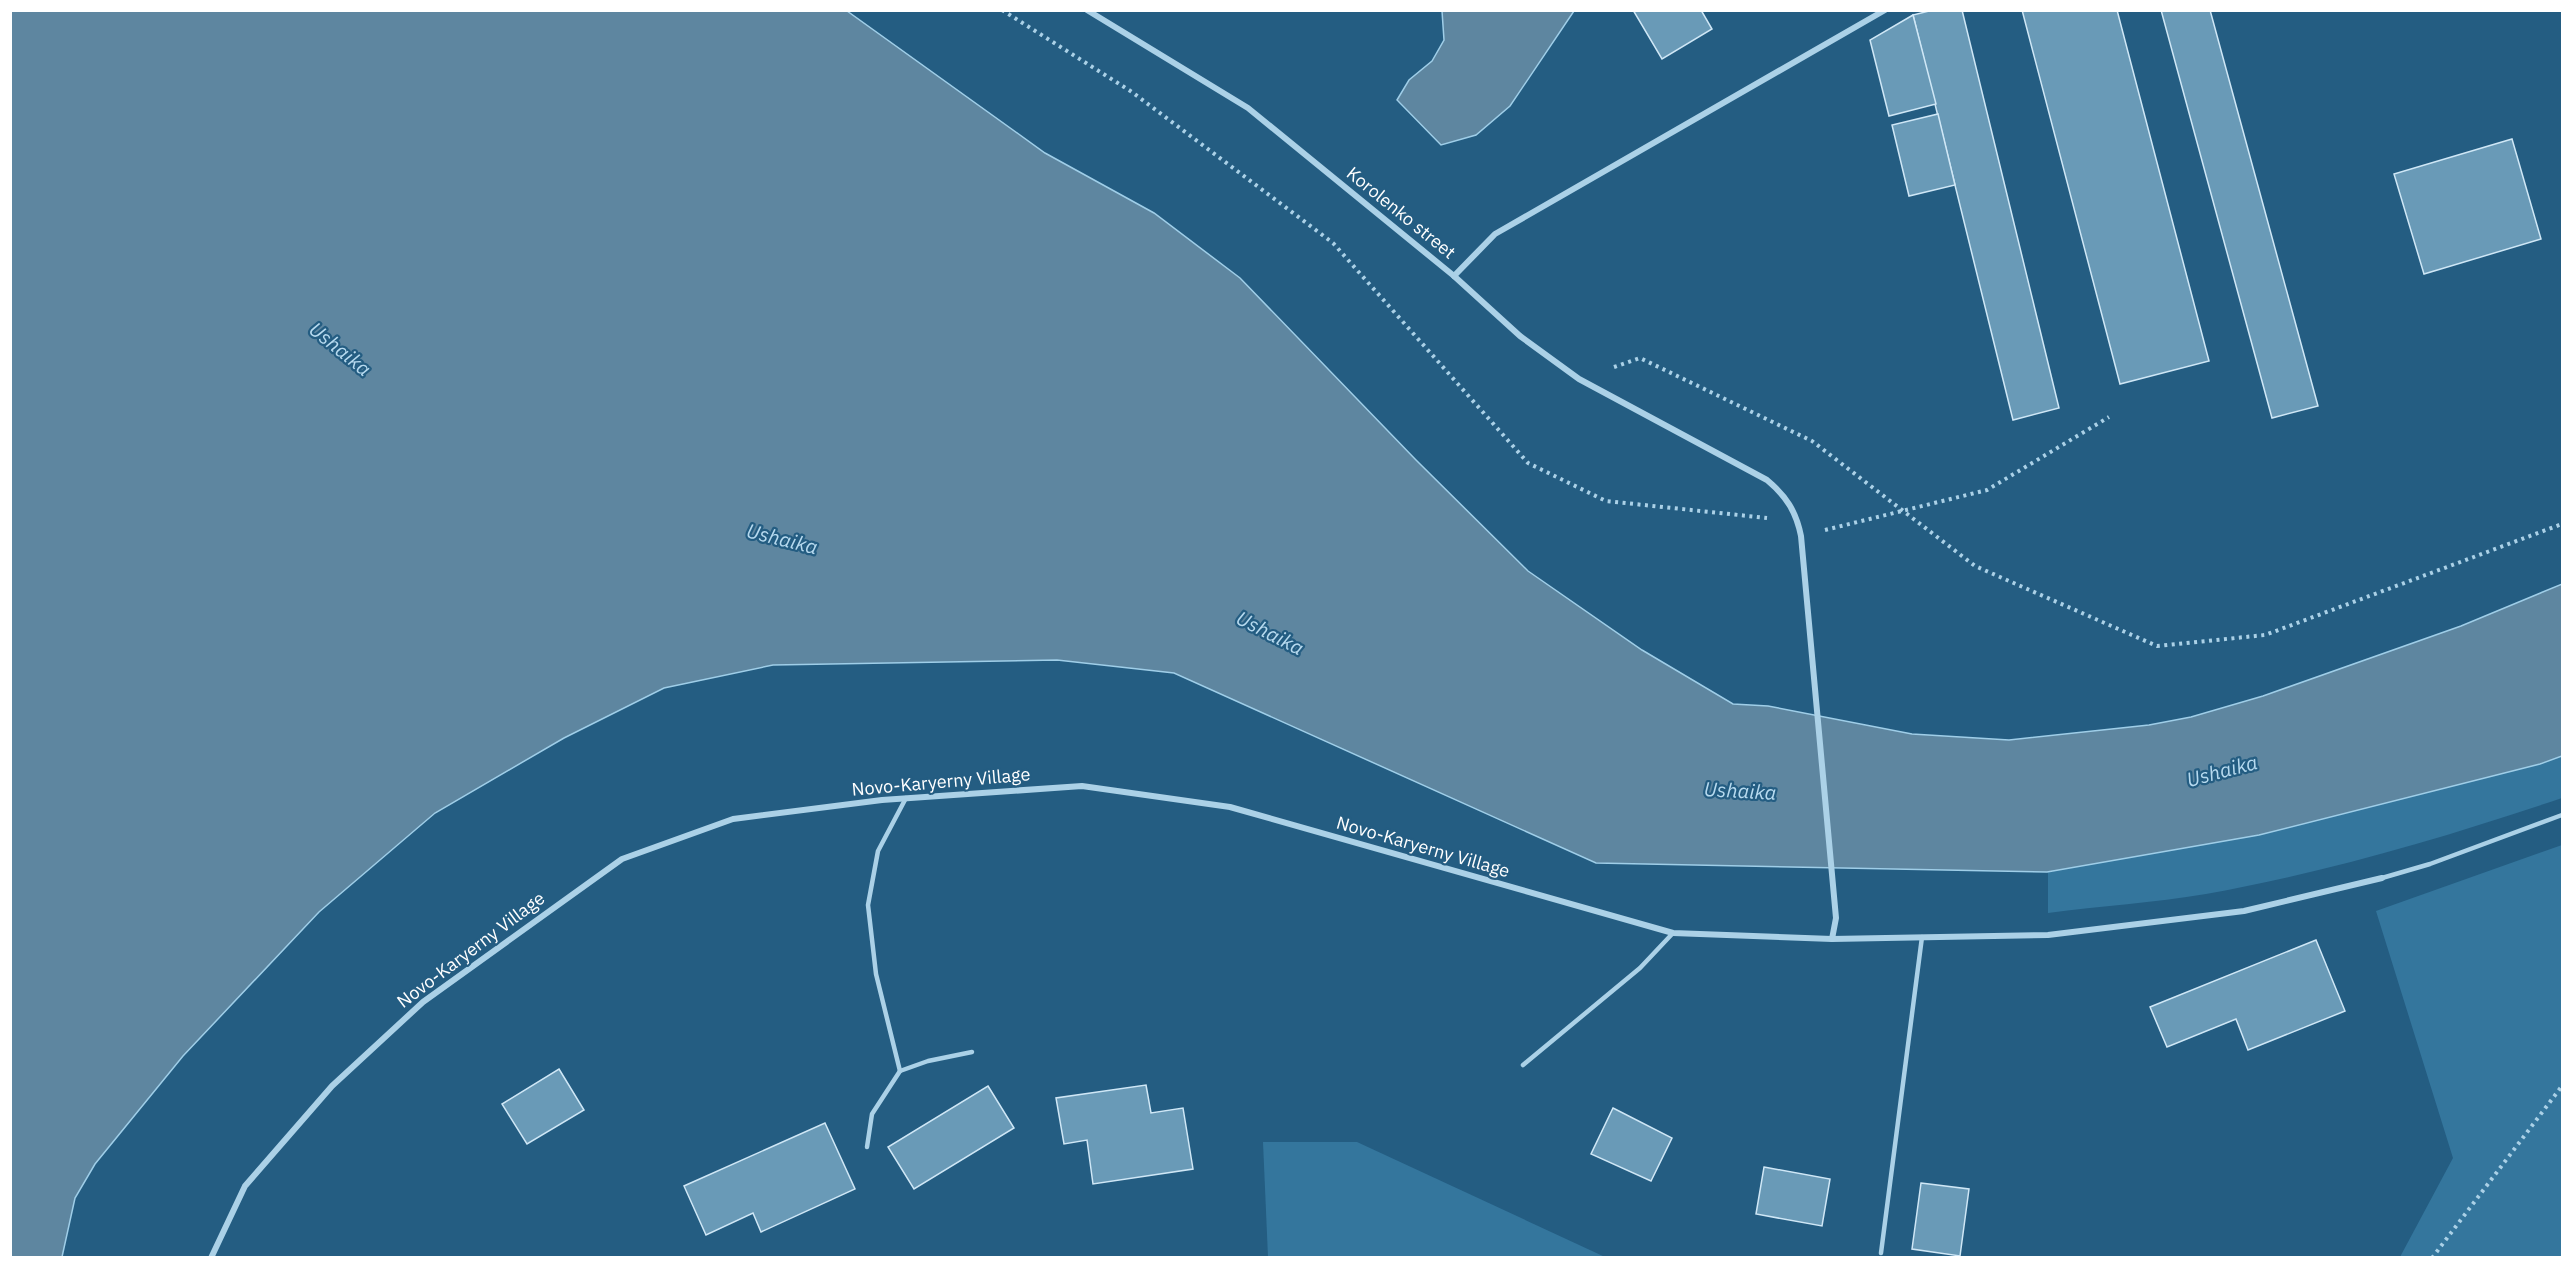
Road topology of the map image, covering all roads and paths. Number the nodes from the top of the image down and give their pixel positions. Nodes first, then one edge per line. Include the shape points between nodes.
1 (1002, 10) edge
2 (1087, 10) edge
3 (1885, 10) edge
4 (1454, 276) junction
5 (1579, 380) junction
6 (2109, 417) dead end
7 (1902, 510) junction
8 (1775, 519) dead end
9 (2562, 524) edge
10 (1801, 536) junction
11 (906, 798) junction
12 (2562, 815) edge
13 (2382, 878) joint
14 (1673, 933) junction
15 (1922, 937) junction
16 (1832, 939) junction
17 (972, 1052) dead end
18 (1523, 1065) dead end
19 (900, 1071) junction
20 (2562, 1086) edge
21 (867, 1147) dead end
22 (1881, 1253) dead end
23 (211, 1257) edge
24 (2432, 1257) edge

1 - 8 path via 1132,92 1333,243 1528,463 1606,501
2 - 4 street, Korolenko street via 1248,108
3 - 4 street, Korolenko street via 1495,234
4 - 5 street via 1520,336
5 - 7 path via 1640,358 1812,441
5 - 10 street via 1767,480 1784,495 1797,515
6 - 7 path via 1987,490
7 - 9 path via 1975,566 2157,646 2265,635
7 - 10 path
10 - 16 street via 1836,918
11 - 14 street, Novo-Karyerny Village via 1082,786 1230,807
11 - 19 lane via 878,851 868,905 876,974
11 - 23 street, Novo-Karyerny Village via 733,819 622,859 423,1002 332,1086 245,1186
12 - 13 lane
13 - 15 street, Novo-Karyerny Village via 2232,912 2048,935
14 - 16 street, Novo-Karyerny Village
14 - 18 lane via 1640,968
15 - 16 street, Novo-Karyerny Village
15 - 22 lane
17 - 19 lane
19 - 21 lane via 872,1114
20 - 24 path

